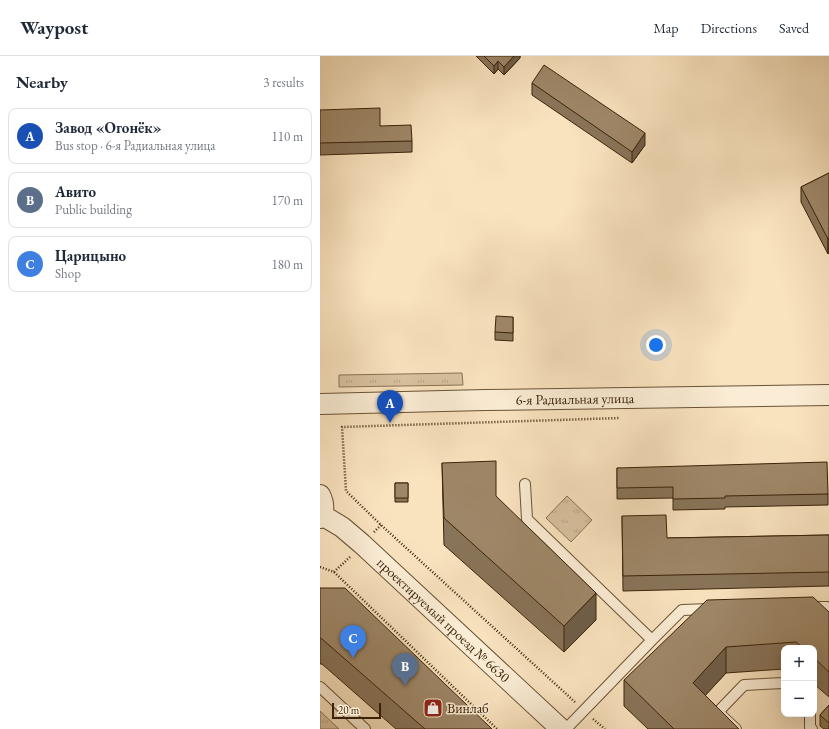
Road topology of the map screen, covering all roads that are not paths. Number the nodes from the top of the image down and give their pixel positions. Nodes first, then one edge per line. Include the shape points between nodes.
1 (829, 395) edge
2 (320, 404) edge
3 (524, 484) dead end
4 (320, 495) edge
5 (321, 516) edge
6 (804, 608) edge
7 (720, 609) edge
8 (829, 609) edge
9 (652, 640) junction
10 (781, 683) edge
11 (320, 687) edge
12 (810, 717) edge
13 (365, 729) edge
14 (561, 729) edge
15 (566, 729) edge
16 (736, 729) edge
17 (812, 729) edge

1 - 2 street, 6-я Радиальная улица
3 - 9 lane via 527,519
4 - 5 street via 324,509
5 - 14 street, проектируемый проезд № 6630 via 362,544
6 - 8 lane
7 - 9 lane via 682,610
9 - 15 lane
10 - 16 lane via 744,685 718,712
11 - 13 lane
12 - 17 lane

